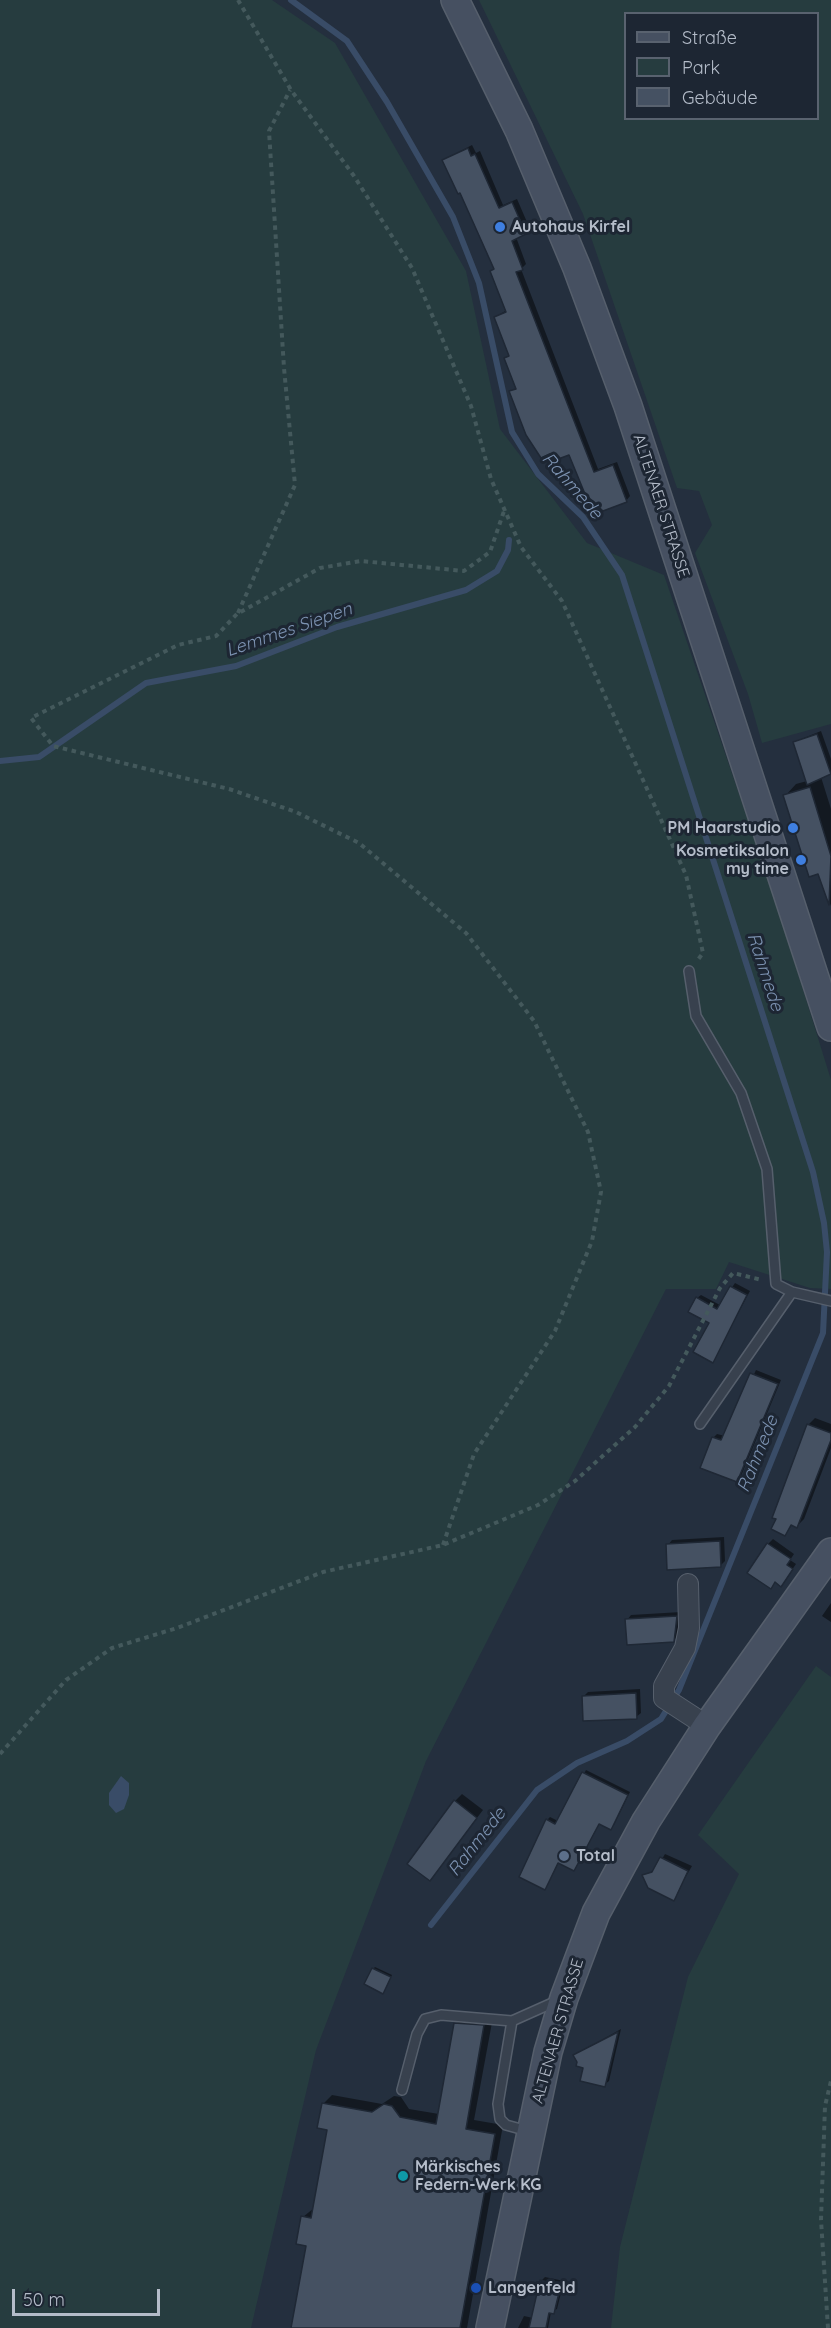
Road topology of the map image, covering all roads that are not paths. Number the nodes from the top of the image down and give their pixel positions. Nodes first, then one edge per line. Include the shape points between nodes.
1 (455, 0) edge
2 (689, 971) road end
3 (831, 1027) edge
4 (792, 1292) junction
5 (830, 1301) edge
6 (700, 1424) dead end
7 (831, 1552) edge
8 (688, 1584) dead end
9 (707, 1726) junction
10 (564, 1998) junction
11 (512, 2021) junction
12 (402, 2090) dead end
13 (530, 2131) junction
14 (490, 2328) edge

1 - 3 main road, ALTENAER STRASSE via 523,141 577,268 628,406
2 - 4 lane via 696,1016 741,1093 767,1169 776,1284
4 - 5 lane
4 - 6 lane
7 - 9 main road, ALTENAER STRASSE
8 - 9 street via 689,1628 685,1648 664,1686 671,1703
9 - 10 main road, ALTENAER STRASSE via 646,1821 596,1913
10 - 11 lane
10 - 13 main road, ALTENAER STRASSE
11 - 12 lane via 441,2015 425,2019
11 - 13 lane via 498,2104 500,2119 506,2125
13 - 14 main road, ALTENAER STRASSE

